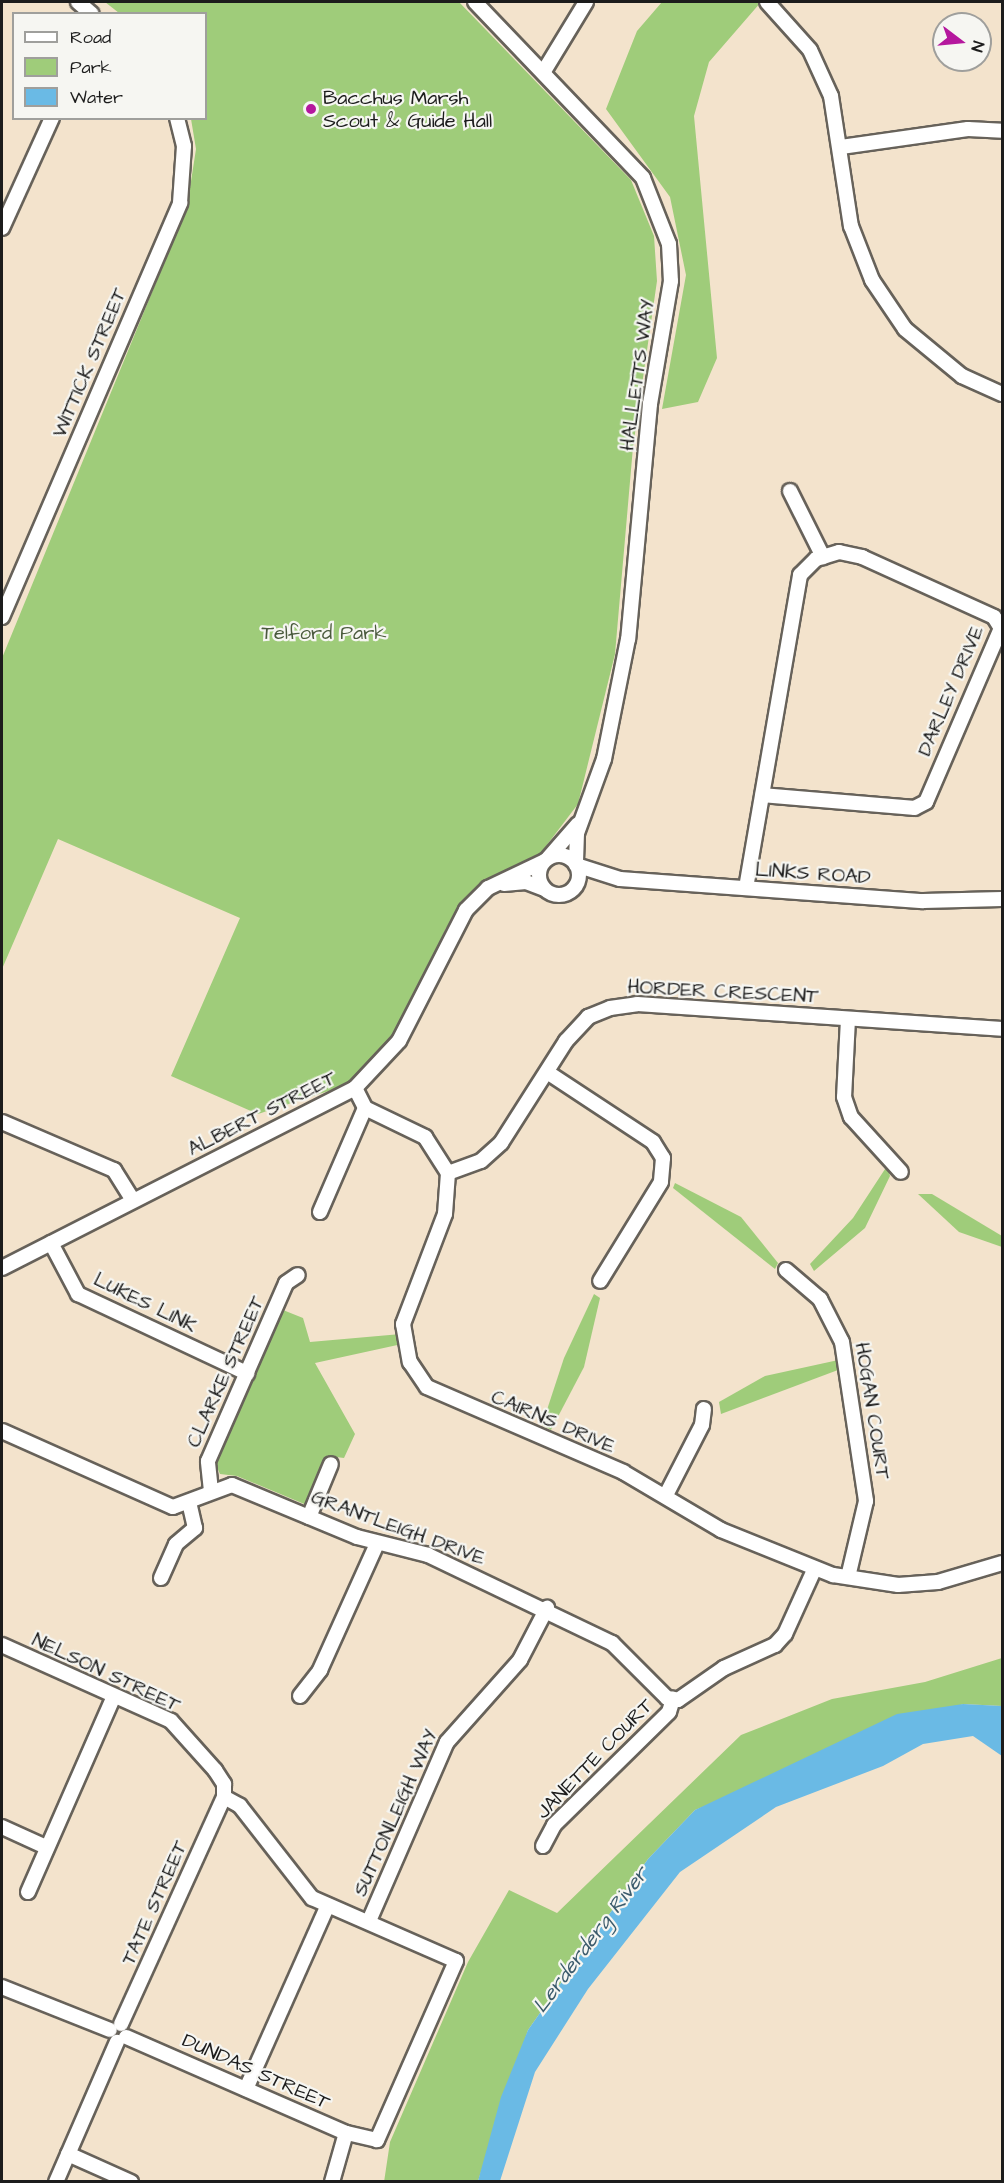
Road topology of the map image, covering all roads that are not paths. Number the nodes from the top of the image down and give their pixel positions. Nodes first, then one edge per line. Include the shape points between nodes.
1 (78, 2) edge
2 (475, 2) edge
3 (586, 2) edge
4 (767, 2) edge
5 (90, 12) edge
6 (544, 71) junction
7 (51, 120) edge
8 (178, 120) edge
9 (1002, 131) edge
10 (841, 147) junction
11 (2, 228) edge
12 (1002, 394) edge
13 (790, 491) dead end
14 (823, 557) junction
15 (2, 617) edge
16 (763, 795) junction
17 (581, 820) junction
18 (546, 860) junction
19 (576, 864) junction
20 (620, 879) junction
21 (488, 888) junction
22 (574, 888) junction
23 (746, 888) junction
24 (543, 889) junction
25 (1002, 899) edge
26 (848, 1019) junction
27 (1002, 1029) edge
28 (547, 1072) junction
29 (355, 1088) junction
30 (365, 1108) junction
31 (2, 1122) edge
32 (448, 1173) junction
33 (901, 1173) dead end
34 (133, 1202) junction
35 (320, 1212) dead end
36 (51, 1243) junction
37 (2, 1268) edge
38 (786, 1270) dead end
39 (298, 1275) dead end
40 (600, 1281) dead end
41 (247, 1373) junction
42 (704, 1409) dead end
43 (2, 1431) edge
44 (331, 1464) dead end
45 (211, 1491) junction
46 (666, 1495) junction
47 (189, 1503) junction
48 (309, 1517) junction
49 (377, 1544) junction
50 (1002, 1563) edge
51 (815, 1568) junction
52 (849, 1577) junction
53 (161, 1578) dead end
54 (547, 1608) junction
55 (2, 1645) edge
56 (114, 1696) junction
57 (300, 1696) dead end
58 (673, 1699) junction
59 (224, 1797) junction
60 (2, 1827) edge
61 (543, 1845) dead end
62 (46, 1847) junction
63 (28, 1892) dead end
64 (328, 1905) junction
65 (369, 1921) junction
66 (2, 1987) edge
67 (118, 2033) junction
68 (246, 2089) junction
69 (346, 2133) junction
70 (68, 2154) junction
71 (56, 2181) edge
72 (131, 2181) edge
73 (332, 2181) edge

1 - 5 street
2 - 6 street, HALLETTS WAY
3 - 6 street
4 - 10 street via 810,50 831,96
6 - 17 street, HALLETTS WAY via 644,178 658,206 671,281 650,404 628,639 603,759
7 - 11 street
8 - 15 street, WITTICK STREET via 184,146 180,203
9 - 10 street via 968,129
10 - 12 street via 851,226 872,280 905,329 962,376
13 - 14 street
14 - 16 street via 800,575 797,586
14 - 16 street, DARLEY DRIVE via 839,552 862,557 994,617 1001,628 926,802 914,808
16 - 23 street
17 - 18 street, HALLETTS WAY
17 - 19 street, HALLETTS WAY
18 - 19 street via 562,855
18 - 21 street, ALBERT STREET
18 - 24 street via 538,875
19 - 20 street, LINKS ROAD
19 - 22 street
20 - 22 street, LINKS ROAD
20 - 23 street, LINKS ROAD
21 - 24 street via 526,882
21 - 29 street, ALBERT STREET via 451,933 399,1041
22 - 24 street via 556,895
23 - 25 street, LINKS ROAD via 923,902
26 - 27 street, HORDER CRESCENT
26 - 28 street, HORDER CRESCENT via 621,1005 583,1023
26 - 33 street via 844,1097 851,1117
28 - 32 street, HORDER CRESCENT via 501,1143 481,1161
28 - 40 street via 653,1142 663,1158 661,1182
29 - 30 street
29 - 34 street, ALBERT STREET
30 - 32 street via 425,1137
30 - 35 street
31 - 34 street via 114,1170
32 - 46 street, CAIRNS DRIVE via 445,1214 403,1324 404,1343 419,1378 440,1396
34 - 36 street, ALBERT STREET
36 - 37 street, ALBERT STREET
36 - 41 street, LUKES LINK via 78,1294
38 - 52 street, HOGAN COURT via 820,1299 842,1342 866,1501
39 - 41 street, CLARKE STREET via 286,1283
41 - 45 street, CLARKE STREET via 206,1466
42 - 46 street via 702,1425
43 - 47 street via 173,1507
44 - 48 street
45 - 47 street, GRANTLEIGH DRIVE
45 - 48 street, GRANTLEIGH DRIVE via 232,1485
46 - 51 street, CAIRNS DRIVE via 721,1530
47 - 53 street via 195,1528 176,1544
48 - 49 street, GRANTLEIGH DRIVE
49 - 54 street, GRANTLEIGH DRIVE via 428,1555
49 - 57 street via 320,1671
50 - 52 street, CAIRNS DRIVE via 938,1582 883,1585
51 - 52 street, CAIRNS DRIVE
51 - 58 street via 785,1634 775,1645
54 - 58 street, GRANTLEIGH DRIVE via 612,1643
54 - 65 street, SUTTONLEIGH WAY via 520,1660 447,1742
55 - 56 street, NELSON STREET
56 - 59 street, NELSON STREET via 174,1724 215,1770 224,1784
56 - 62 street
58 - 61 street, JANETTE COURT via 669,1712 554,1825
59 - 64 street via 240,1806 310,1896
59 - 67 street, TATE STREET
60 - 62 street
62 - 63 street
64 - 65 street
64 - 68 street
65 - 69 street, DUNDAS STREET via 456,1961 382,2134 370,2141
66 - 67 street, DUNDAS STREET
67 - 68 street, DUNDAS STREET
67 - 70 street, TATE STREET
68 - 69 street, DUNDAS STREET
69 - 73 street
70 - 71 street, TATE STREET
70 - 72 street

